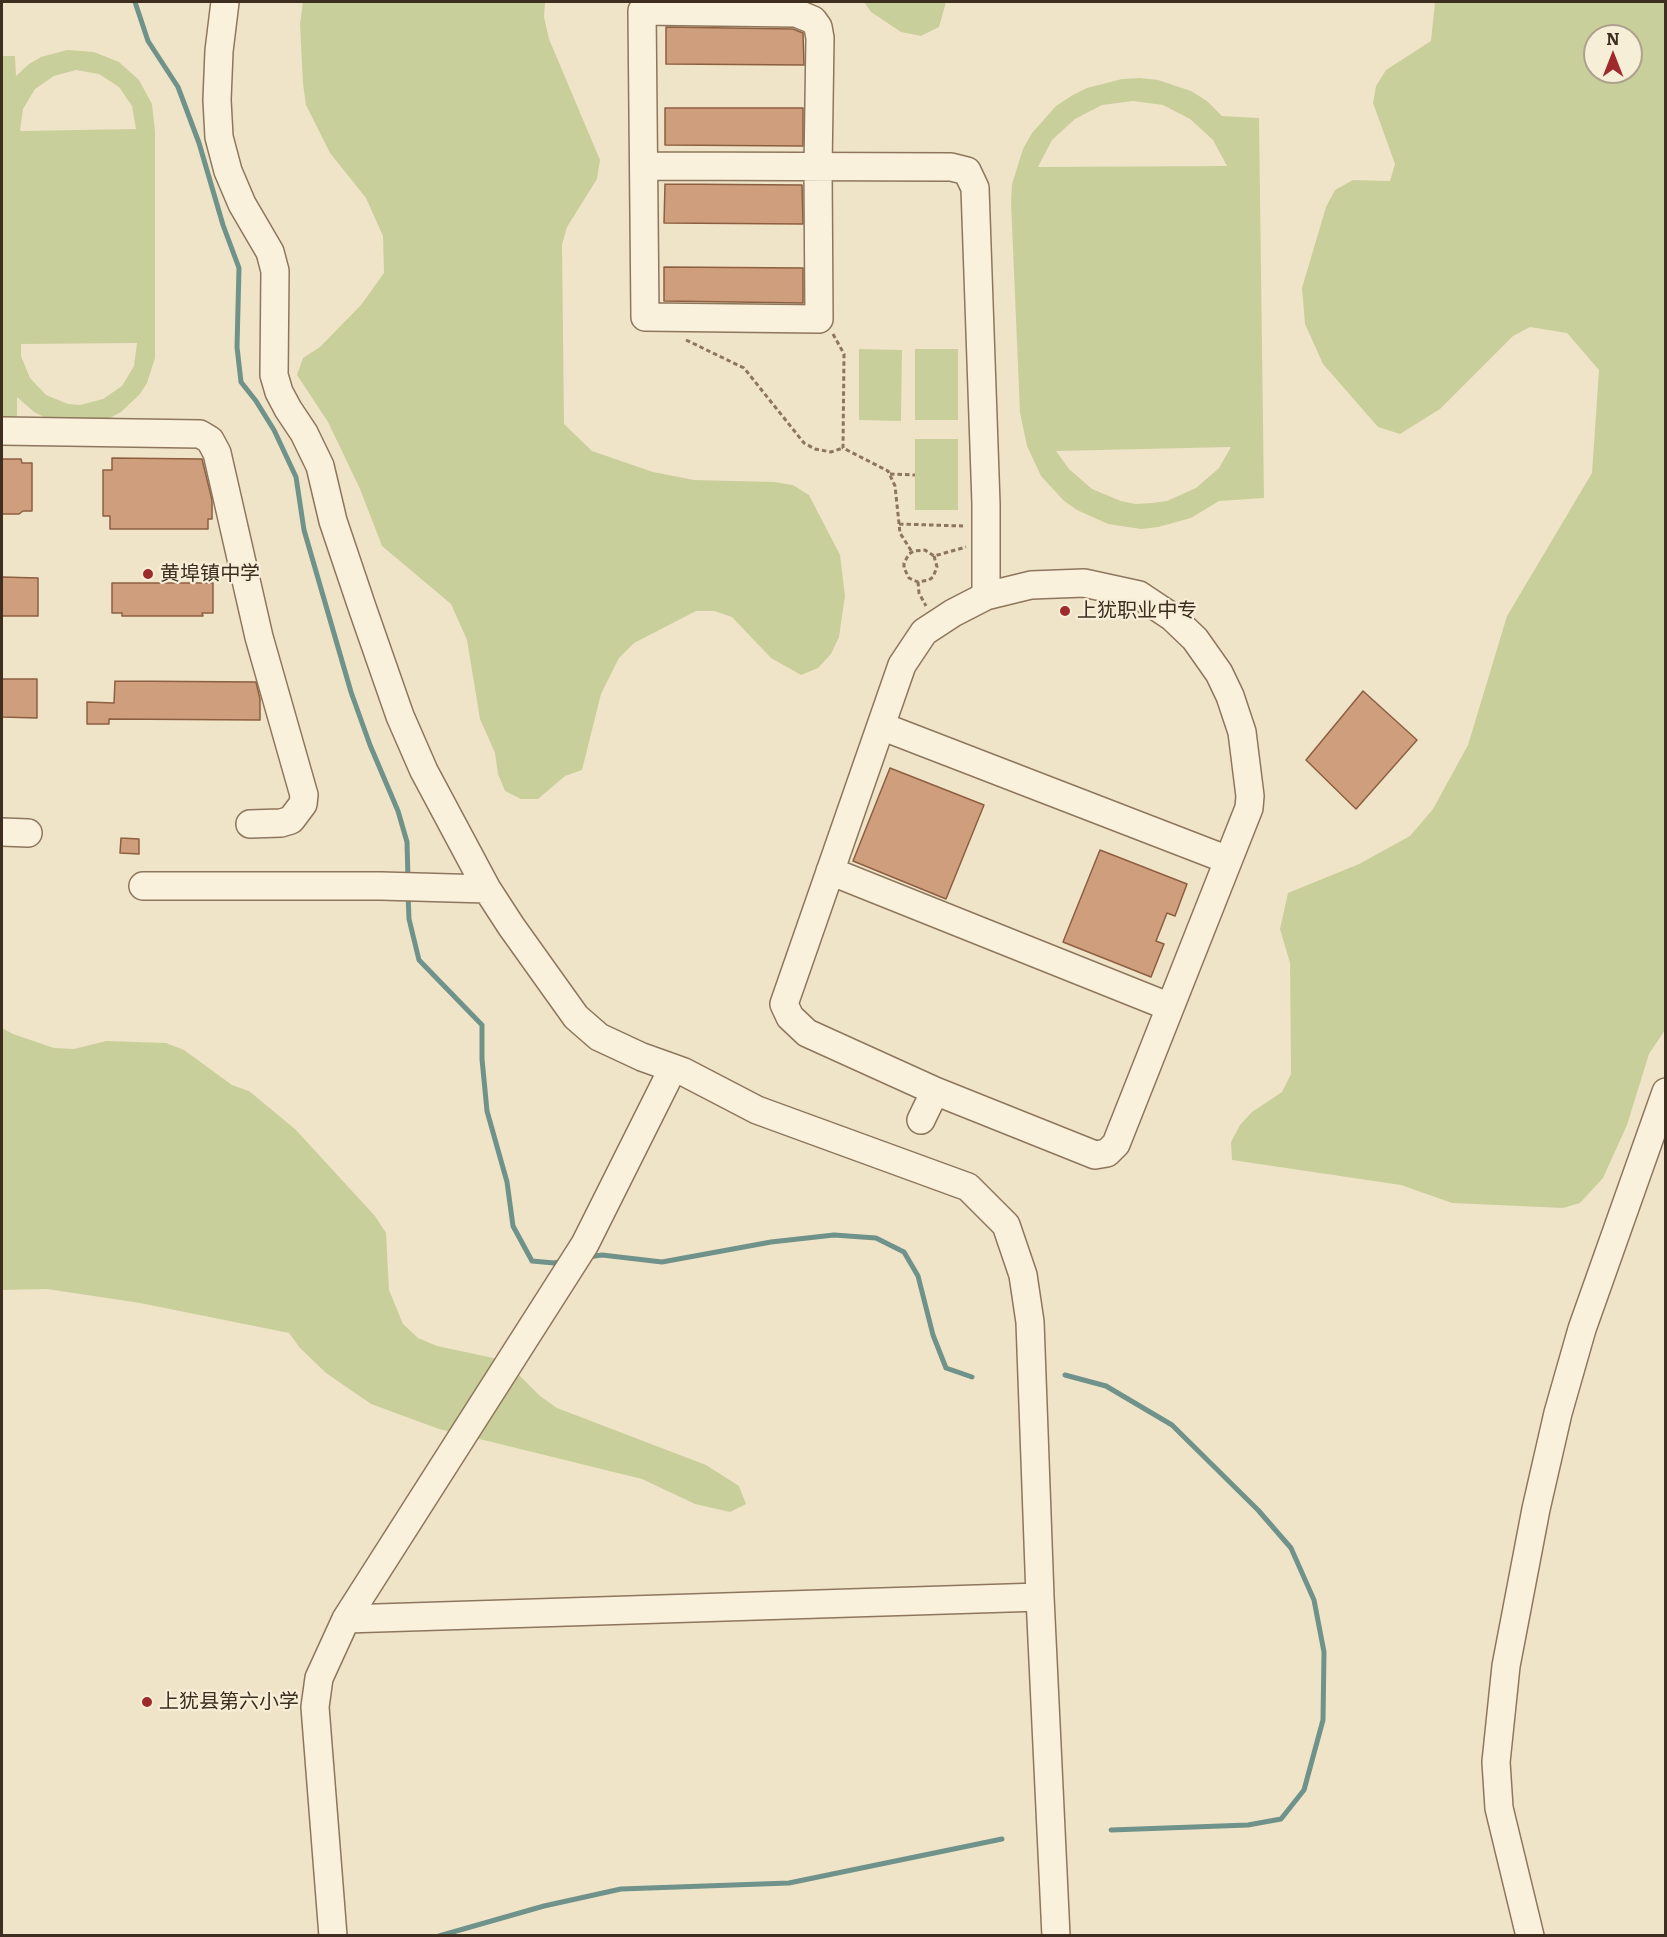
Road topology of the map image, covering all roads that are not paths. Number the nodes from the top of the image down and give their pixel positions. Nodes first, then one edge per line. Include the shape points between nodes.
1 (225, 2) edge
2 (644, 166) junction
3 (818, 168) junction
4 (2, 431) edge
5 (986, 596) junction
6 (881, 726) junction
7 (250, 824) dead end
8 (1228, 860) junction
9 (830, 871) junction
10 (143, 886) dead end
11 (487, 889) junction
12 (1170, 1006) junction
13 (673, 1068) junction
14 (935, 1091) junction
15 (1665, 1092) edge
16 (921, 1120) dead end
17 (1040, 1597) junction
18 (346, 1619) junction
19 (333, 1935) edge
20 (1056, 1935) edge
21 (1530, 1935) edge

1 - 11 street via 219,51 219,137 228,171 270,252 275,271 273,353 279,392 320,466 337,531 400,716 424,771
2 - 3 street
2 - 3 street via 645,317 668,318 819,319
2 - 3 street via 642,11 796,13 813,20 820,38
3 - 5 street via 951,167 967,171 975,188
4 - 7 street via 200,434 210,440 217,453 260,637 304,795 303,804 291,820 281,824
5 - 6 street via 924,632 902,665
5 - 8 street via 1031,585 1084,583 1138,595 1172,617 1195,639 1219,673 1242,732 1249,808
6 - 8 street
6 - 9 street
8 - 12 street
9 - 12 street
9 - 14 street via 784,1004 790,1017 807,1033
10 - 11 street
11 - 13 street via 576,1017 599,1037
12 - 14 street via 1116,1144 1107,1153 1095,1155
13 - 17 street via 757,1110 968,1187 1006,1225 1023,1275 1030,1322
13 - 18 street via 585,1244
14 - 16 street
15 - 21 street via 1582,1329 1558,1413 1506,1666 1496,1762 1499,1808
17 - 18 street
17 - 20 street
18 - 19 street via 319,1678 315,1707

